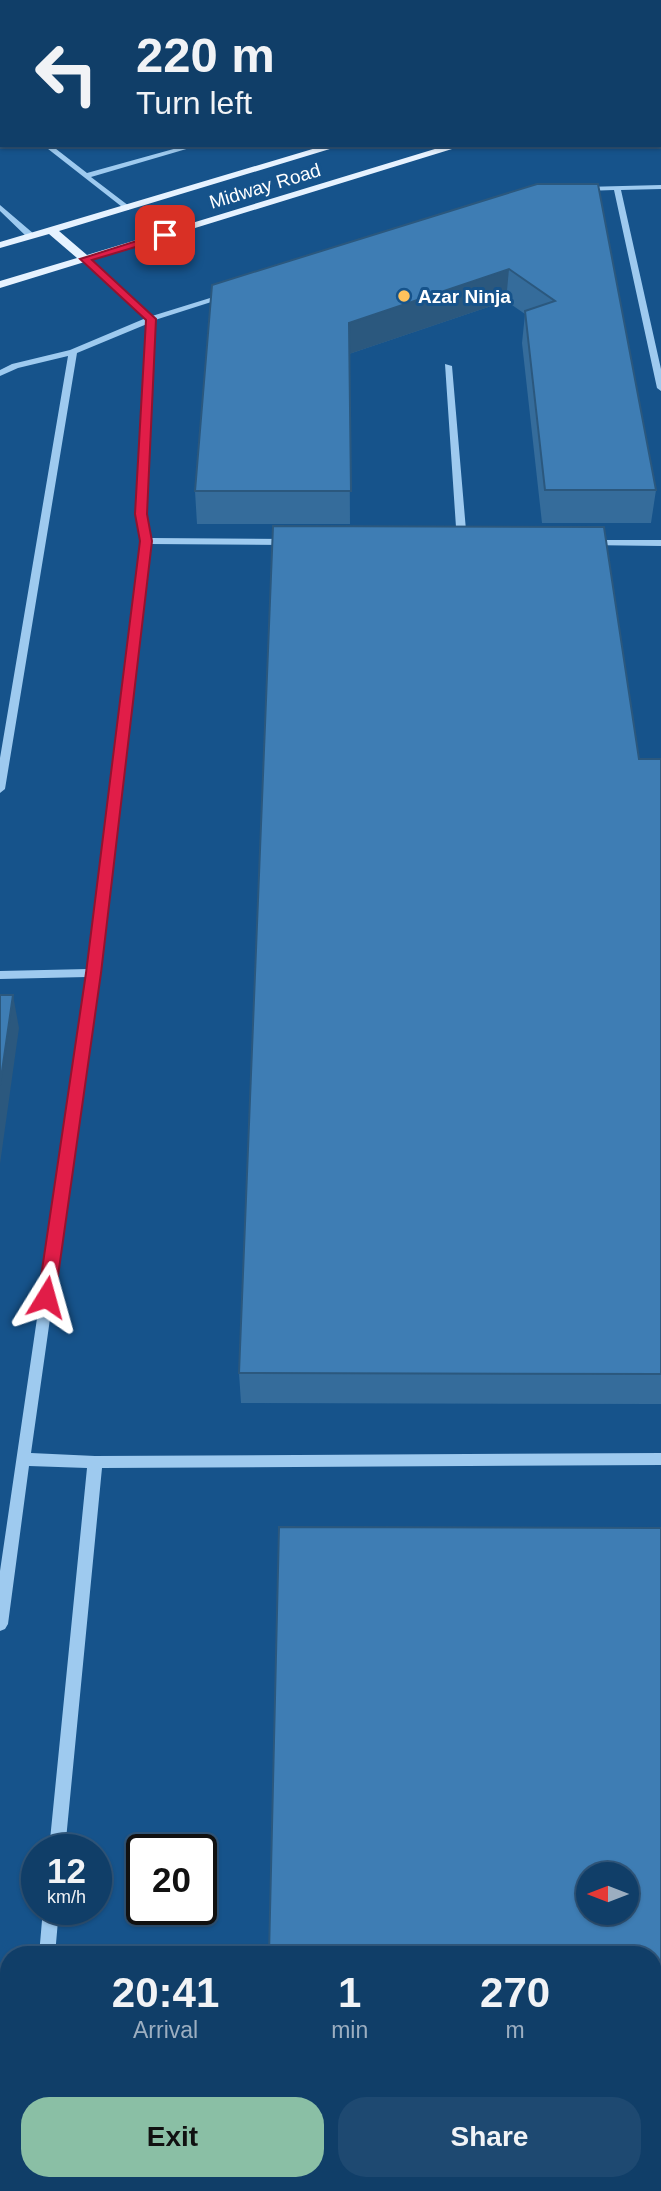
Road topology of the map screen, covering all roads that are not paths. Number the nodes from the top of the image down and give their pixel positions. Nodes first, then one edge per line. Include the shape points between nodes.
1 (49, 147) edge
2 (190, 147) edge
3 (331, 147) edge
4 (453, 147) edge
5 (85, 176) junction
6 (661, 187) edge
7 (617, 188) junction
8 (576, 189) edge
9 (0, 207) edge
10 (126, 208) junction
11 (51, 230) junction
12 (32, 236) junction
13 (0, 244) edge
14 (85, 259) junction
15 (0, 285) edge
16 (231, 294) edge
17 (151, 319) junction
18 (73, 352) junction
19 (448, 366) dead end
20 (0, 373) edge
21 (661, 387) edge
22 (146, 541) junction
23 (297, 542) edge
24 (448, 542) edge
25 (462, 542) junction
26 (475, 542) edge
27 (581, 543) edge
28 (661, 543) edge
29 (0, 789) edge
30 (93, 973) junction
31 (0, 975) edge
32 (23, 1459) junction
33 (661, 1459) edge
34 (95, 1462) junction
35 (0, 1624) edge
36 (59, 1834) edge
37 (50, 1925) edge
38 (48, 1946) edge

1 - 5 street
2 - 5 street
3 - 10 main road, Midway Road
4 - 14 main road, Midway Road
5 - 10 street
6 - 7 street
7 - 8 street
7 - 21 lane
9 - 12 street
10 - 11 main road, Midway Road
11 - 12 main road, Midway Road
11 - 14 main road
12 - 13 main road, Midway Road
14 - 15 main road, Midway Road
14 - 17 street
16 - 17 street
17 - 18 street
17 - 22 street via 141,514
18 - 20 street
18 - 29 street
19 - 25 street
22 - 23 street
22 - 30 street
24 - 25 street
25 - 26 street
27 - 28 street
30 - 31 street
30 - 32 street
32 - 34 street
32 - 35 street
33 - 34 street
34 - 36 street
37 - 38 street

